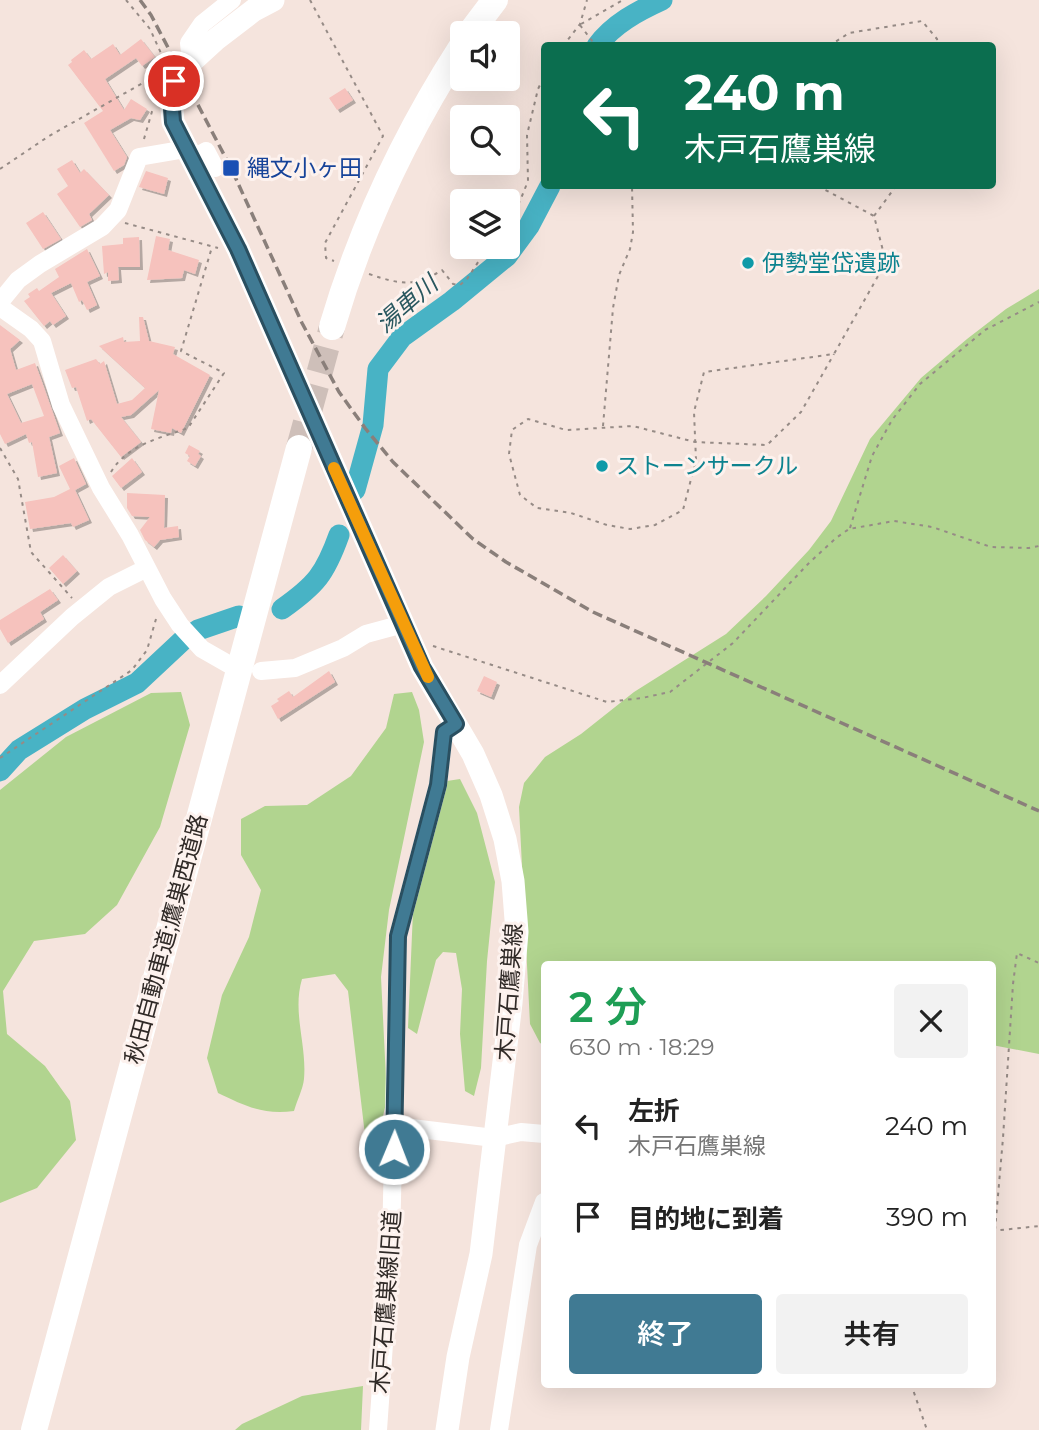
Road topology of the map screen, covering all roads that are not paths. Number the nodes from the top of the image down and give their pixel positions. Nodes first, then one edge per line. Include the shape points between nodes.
1 (232, 0) edge
2 (273, 0) edge
3 (495, 0) edge
4 (513, 0) edge
5 (479, 21) edge
6 (497, 21) edge
7 (191, 61) junction
8 (450, 67) edge
9 (452, 91) edge
10 (192, 152) junction
11 (215, 168) dead end
12 (0, 304) edge
13 (147, 568) junction
14 (407, 634) junction
15 (230, 665) dead end
16 (261, 671) dead end
17 (0, 685) edge
18 (456, 724) junction
19 (395, 1126) junction
20 (541, 1134) edge
21 (494, 1138) junction
22 (541, 1210) edge
23 (34, 1430) edge
24 (46, 1430) edge
25 (378, 1430) edge
26 (447, 1430) edge
27 (499, 1430) edge

1 - 7 street via 202,24 189,43
2 - 7 main road, 木戸石鷹巣線
3 - 5 highway
4 - 6 highway
7 - 10 main road, 木戸石鷹巣線 via 174,81 171,95 173,122
8 - 9 highway via 379,199 354,259 339,331 394,201
10 - 11 street via 206,151
10 - 12 street via 139,157 110,219 18,280
10 - 14 main road, 木戸石鷹巣線
12 - 13 street via 42,341 61,405
13 - 15 street via 180,625 202,649
13 - 17 street via 109,587
14 - 16 street via 366,634 295,668
14 - 18 main road, 木戸石鷹巣線
18 - 19 street, 木戸石鷹巣線旧道 via 444,732 438,785 398,936
18 - 21 main road, 木戸石鷹巣線 via 491,795 513,881 517,932 512,1003
19 - 21 street
19 - 25 street, 木戸石鷹巣線旧道
20 - 21 street via 521,1132
21 - 26 main road, 木戸石鷹巣線 via 481,1254
22 - 27 street via 528,1245
23 - 24 highway, 秋田自動車道;鷹巣西道路 via 306,451

